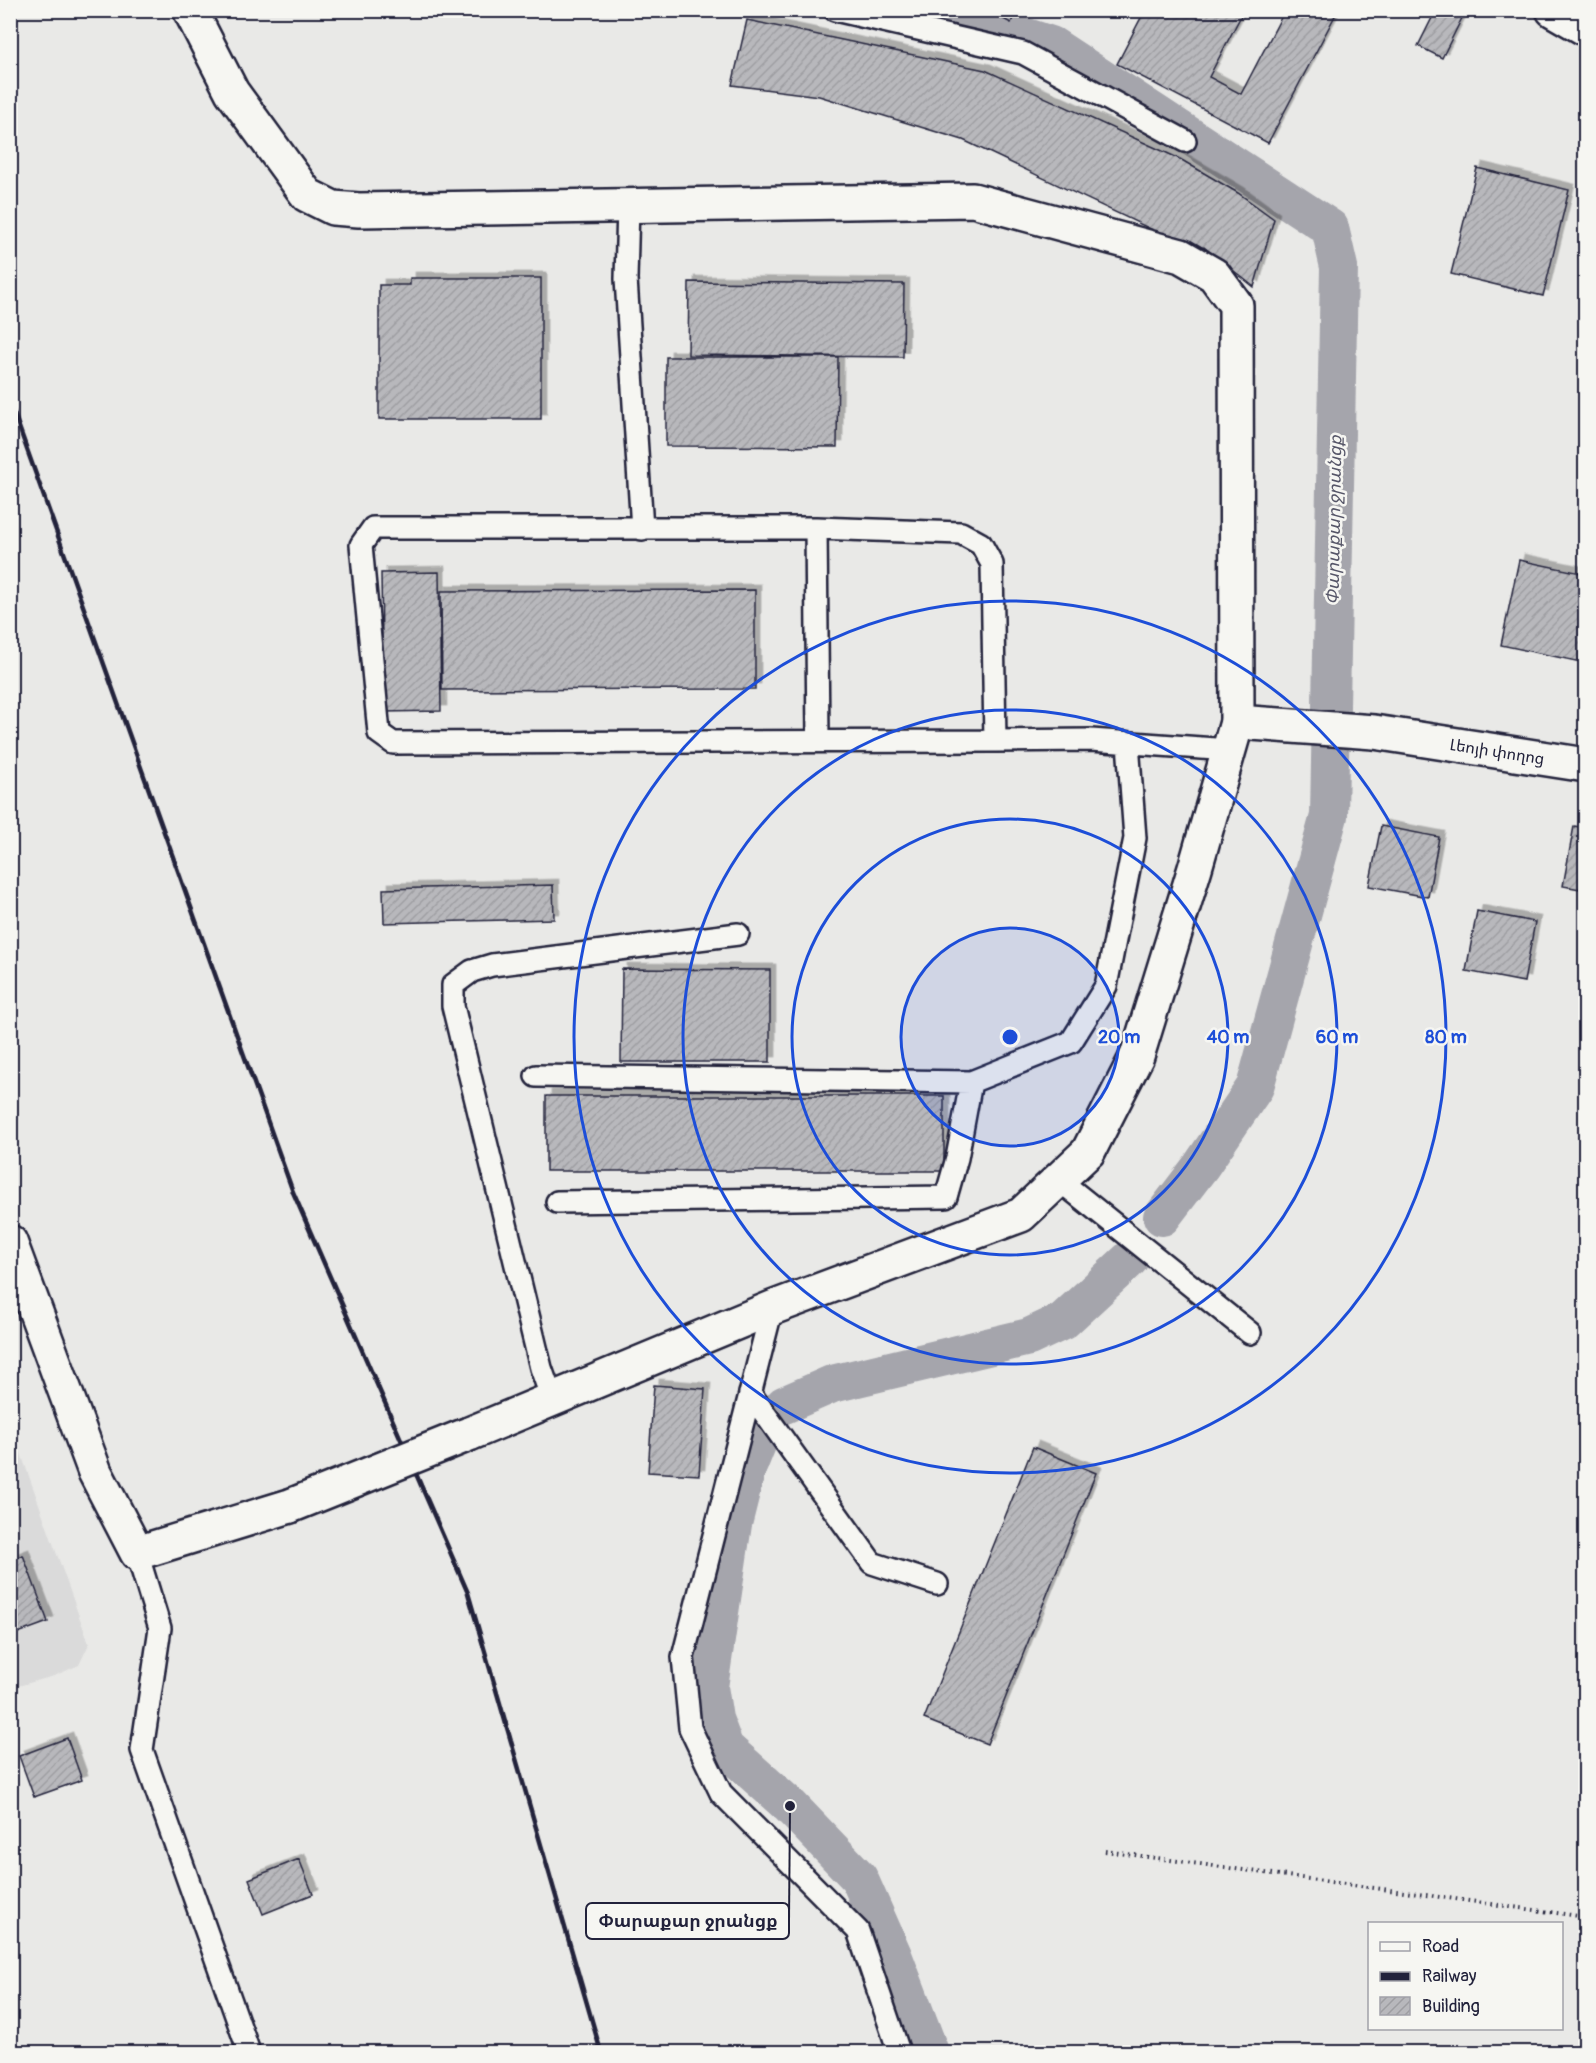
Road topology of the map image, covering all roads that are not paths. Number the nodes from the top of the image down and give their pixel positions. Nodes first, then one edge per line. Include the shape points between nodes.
1 (190, 10) edge
2 (835, 10) edge
3 (1553, 10) edge
4 (1586, 29) edge
5 (1185, 141) dead end
6 (628, 206) junction
7 (816, 528) junction
8 (642, 529) junction
9 (1233, 736) junction
10 (818, 741) junction
11 (995, 741) junction
12 (1128, 743) junction
13 (1586, 765) edge
14 (738, 934) dead end
15 (536, 1076) dead end
16 (970, 1082) junction
17 (1059, 1180) junction
18 (557, 1202) dead end
19 (10, 1242) edge
20 (772, 1308) junction
21 (25, 1324) edge
22 (1250, 1333) dead end
23 (750, 1393) junction
24 (552, 1399) junction
25 (137, 1553) junction
26 (937, 1584) dead end
27 (249, 2052) edge
28 (899, 2052) edge

1 - 6 street via 232,92 307,195 333,208
2 - 5 lane via 1023,53
3 - 4 street
6 - 8 lane via 626,279
6 - 9 street via 973,200 1181,256 1214,275 1236,306 1238,337
7 - 8 lane
7 - 10 lane
7 - 11 lane via 961,533 981,544 992,564
8 - 10 lane via 373,528 361,546 379,733 393,743
9 - 12 lane
9 - 13 street, Լեոյի փողոց via 1301,725 1374,732
9 - 17 street via 1137,1056 1088,1152
10 - 11 lane
11 - 12 lane
12 - 16 lane via 1135,838 1106,986 1071,1042
14 - 24 lane via 492,965 472,971 453,985 453,1006 541,1368
15 - 16 lane
16 - 18 lane via 946,1197
17 - 20 street via 1021,1215
17 - 22 lane
19 - 21 street
20 - 23 lane
20 - 24 street
21 - 25 street
23 - 26 lane via 872,1563
23 - 28 lane via 683,1657 690,1728 721,1793 858,1931
24 - 25 street, bridge via 290,1506
25 - 27 lane via 160,1628 142,1750

